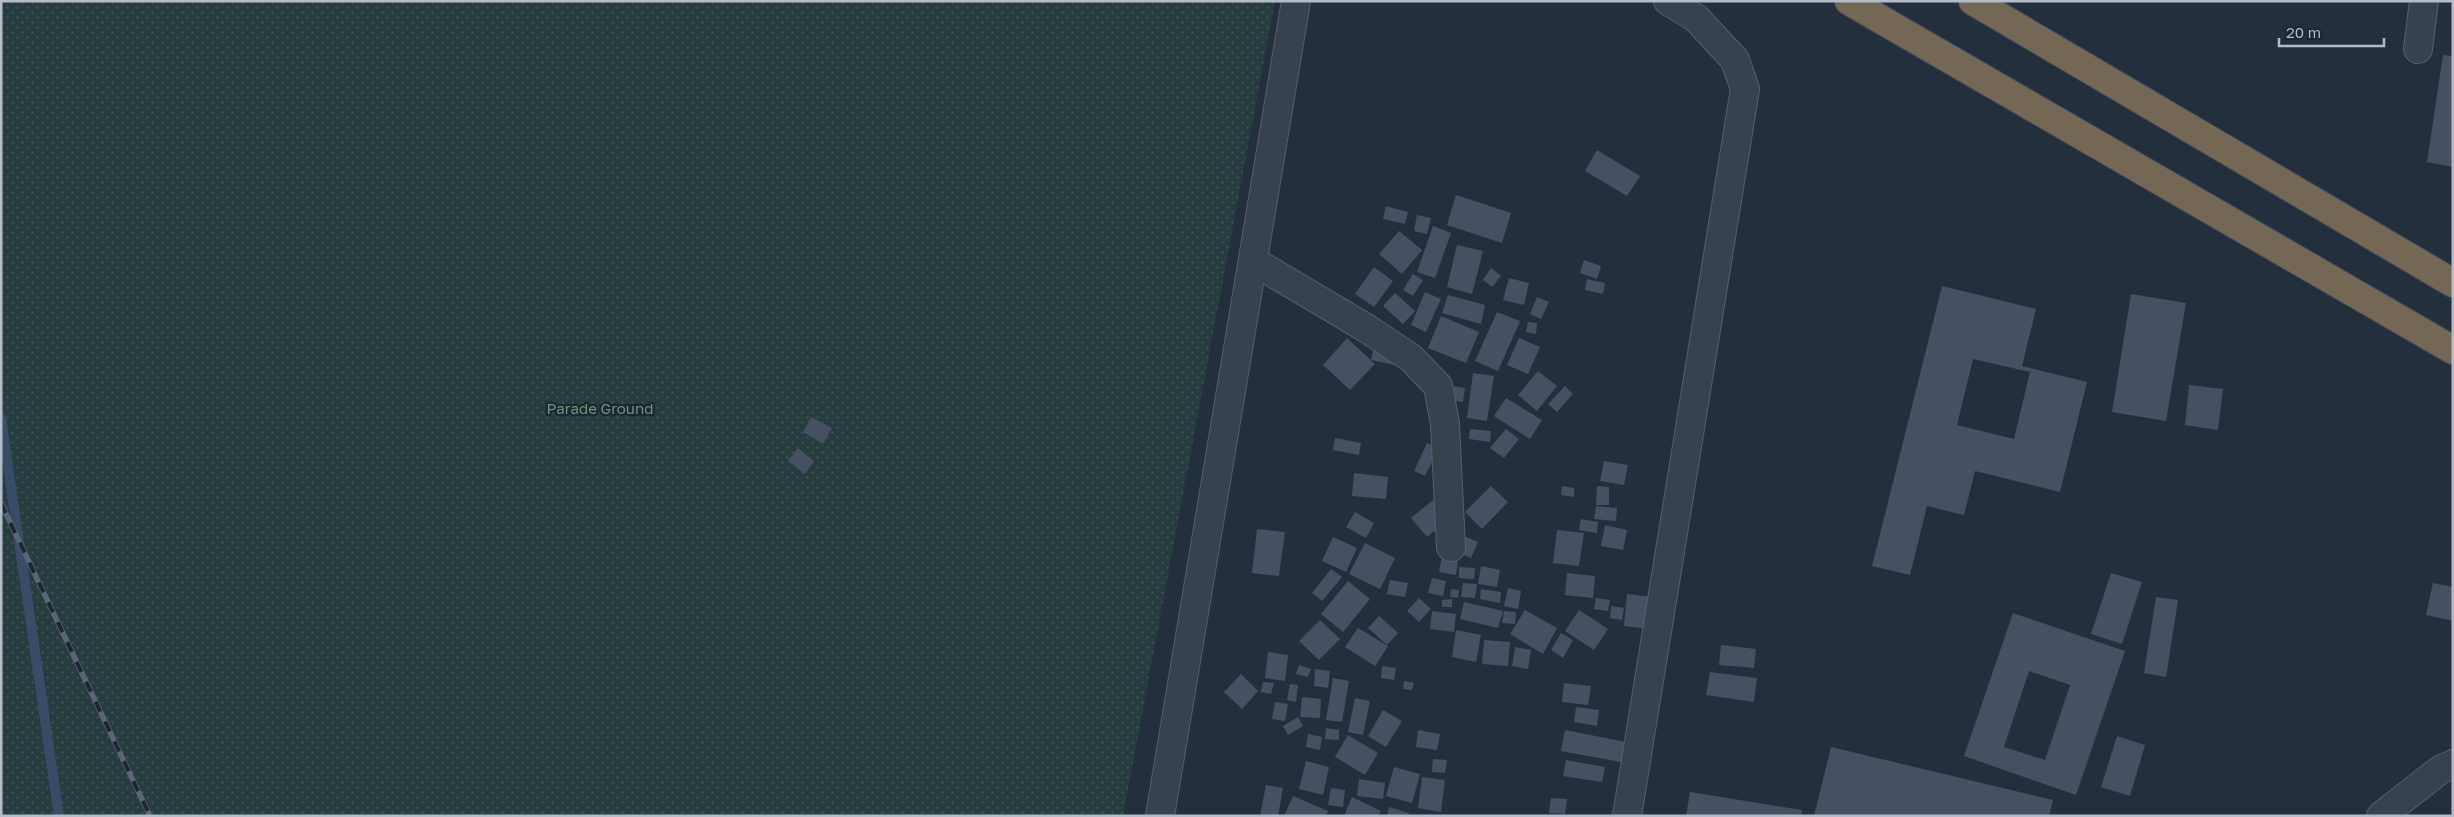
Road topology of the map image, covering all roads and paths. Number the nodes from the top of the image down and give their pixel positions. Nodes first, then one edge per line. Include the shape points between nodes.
1 (1296, 1) edge
2 (1668, 1) edge
3 (1849, 1) edge
4 (1973, 1) edge
5 (2424, 1) edge
6 (2418, 49) dead end
7 (1253, 261) junction
8 (2453, 283) edge
9 (2453, 350) edge
10 (1451, 547) dead end
11 (2453, 764) edge
12 (1160, 816) edge
13 (1627, 816) edge
14 (2381, 816) edge

1 - 7 street
2 - 13 street via 1696,18 1735,60 1745,89
3 - 9 highway
4 - 8 highway
5 - 6 street
7 - 10 street via 1374,333 1411,358 1438,386 1445,424
7 - 12 street
11 - 14 street via 2440,770

